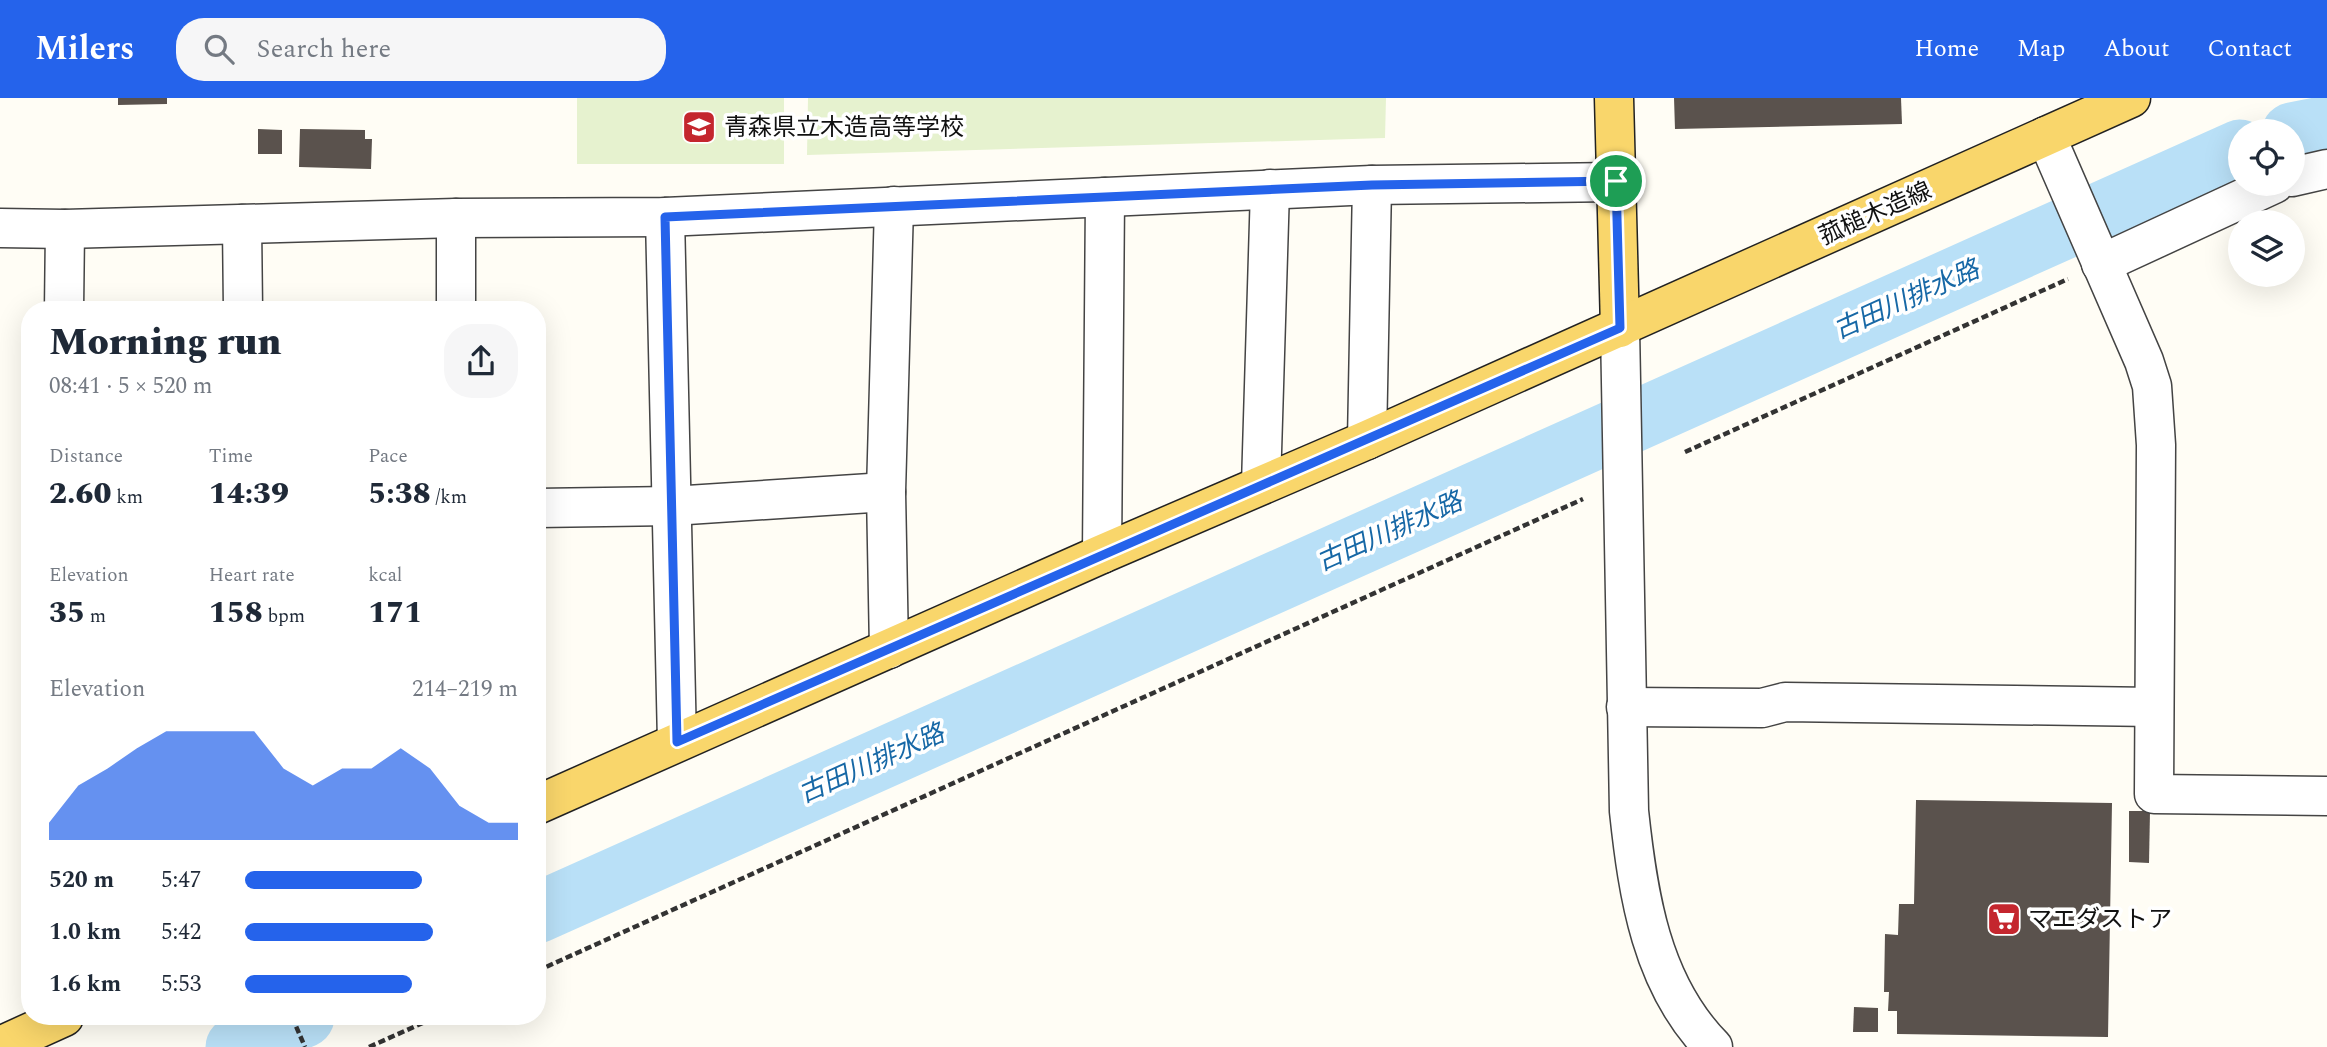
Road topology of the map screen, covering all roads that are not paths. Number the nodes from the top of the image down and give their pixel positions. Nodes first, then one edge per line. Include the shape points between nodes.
1 (1614, 98) edge
2 (2131, 98) edge
3 (2046, 136) junction
4 (2327, 169) edge
5 (2305, 174) edge
6 (1616, 181) junction
7 (1372, 185) junction
8 (1270, 189) junction
9 (2244, 196) edge
10 (1105, 197) junction
11 (894, 206) junction
12 (665, 217) junction
13 (456, 218) junction
14 (242, 224) junction
15 (0, 228) edge
16 (65, 229) junction
17 (2097, 256) junction
18 (64, 301) edge
19 (243, 301) edge
20 (456, 301) edge
21 (1620, 328) junction
22 (1367, 440) junction
23 (1261, 485) junction
24 (886, 492) junction
25 (672, 506) junction
26 (546, 508) edge
27 (1102, 554) junction
28 (889, 649) junction
29 (1626, 707) junction
30 (2154, 707) junction
31 (677, 742) junction
32 (2327, 796) edge
33 (546, 802) edge
34 (46, 1025) edge
35 (0, 1046) edge
36 (1713, 1047) edge

1 - 6 main road
2 - 3 main road, 菰槌木造線
3 - 17 street
3 - 21 main road, 菰槌木造線
4 - 5 street
6 - 7 street
6 - 21 main road
7 - 8 street
7 - 22 street
8 - 10 street
8 - 23 street
9 - 17 street
10 - 11 street
10 - 27 street
11 - 12 street
11 - 24 street
12 - 13 street
12 - 25 street
13 - 14 street
13 - 20 street
14 - 16 street
14 - 19 street
15 - 16 street
16 - 18 street
17 - 30 street via 2152,386 2156,445
21 - 22 main road, 菰槌木造線
21 - 29 street
22 - 23 main road, 菰槌木造線
23 - 27 main road, 菰槌木造線
24 - 25 street
24 - 28 street
25 - 26 street
25 - 31 street
27 - 28 main road, 菰槌木造線
28 - 31 main road, 菰槌木造線
29 - 30 street via 1762,708 1785,702
29 - 36 street via 1629,811 1646,924 1683,1007
30 - 32 street via 2154,794
31 - 33 main road, 菰槌木造線
34 - 35 main road

